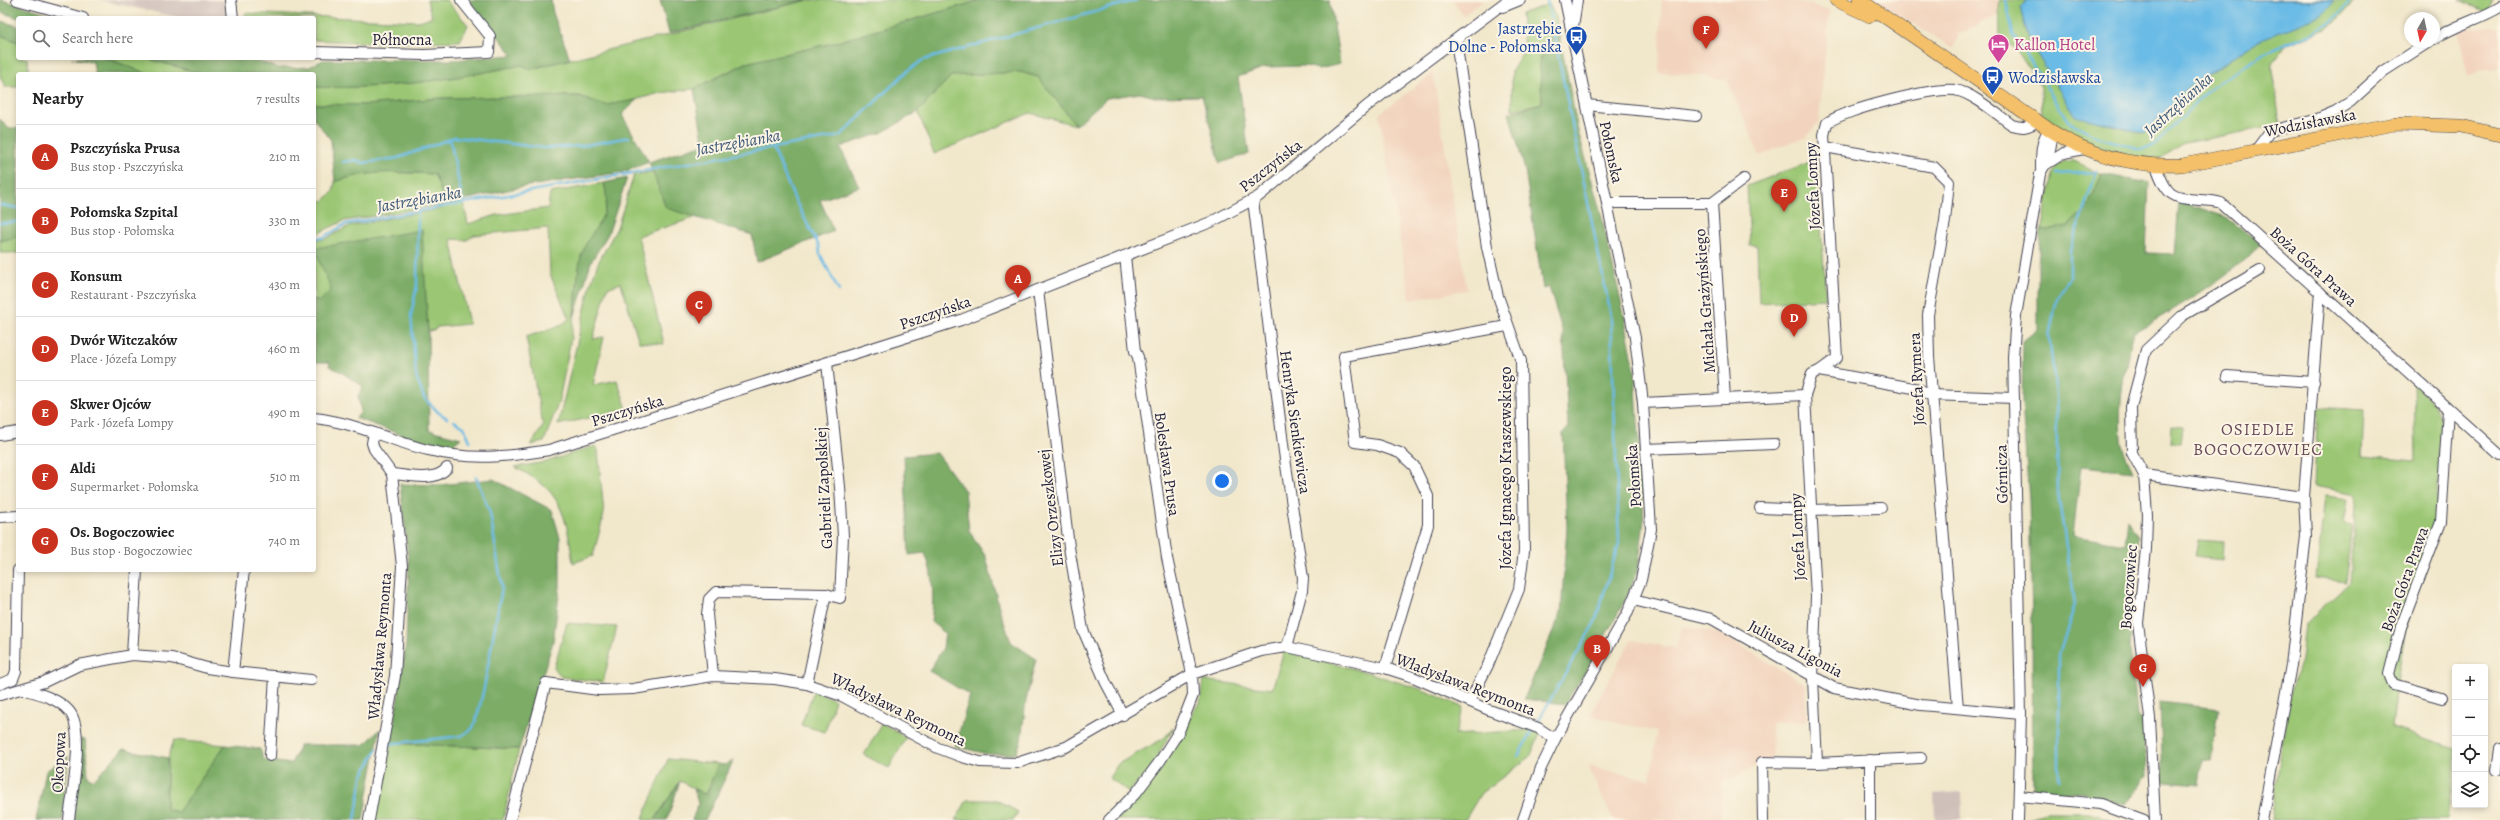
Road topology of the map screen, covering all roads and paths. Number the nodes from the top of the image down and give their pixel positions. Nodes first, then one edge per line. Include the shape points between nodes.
1 (17, 0) edge
2 (231, 0) edge
3 (461, 0) edge
4 (1508, 0) edge
5 (1520, 0) edge
6 (1565, 0) edge
7 (1577, 0) edge
8 (1836, 0) edge
9 (1860, 0) edge
10 (2500, 7) edge
11 (1501, 8) junction
12 (76, 16) edge
13 (233, 16) edge
14 (1902, 29) junction
15 (1572, 31) junction
16 (2440, 34) edge
17 (1456, 41) junction
18 (2420, 48) edge
19 (316, 52) edge
20 (1587, 105) junction
21 (1696, 116) dead end
22 (2036, 121) junction
23 (2051, 131) junction
24 (2500, 135) edge
25 (1825, 147) junction
26 (2084, 149) junction
27 (2256, 150) junction
28 (2156, 166) junction
29 (2041, 168) junction
30 (1744, 179) dead end
31 (1253, 200) junction
32 (1607, 203) junction
33 (1712, 203) junction
34 (1125, 256) junction
35 (2260, 270) dead end
36 (1038, 290) junction
37 (2320, 292) junction
38 (1507, 326) junction
39 (827, 363) junction
40 (1819, 371) junction
41 (2227, 376) dead end
42 (2314, 382) junction
43 (1805, 395) junction
44 (1930, 395) junction
45 (1725, 398) junction
46 (2014, 398) junction
47 (1643, 403) junction
48 (2448, 409) junction
49 (316, 418) edge
50 (16, 432) edge
51 (374, 433) junction
52 (0, 435) edge
53 (1774, 444) dead end
54 (1646, 450) junction
55 (2500, 455) edge
56 (447, 468) dead end
57 (392, 474) junction
58 (2144, 475) junction
59 (2304, 497) junction
60 (1760, 508) dead end
61 (1881, 508) dead end
62 (1810, 510) junction
63 (0, 516) edge
64 (16, 516) edge
65 (18, 572) edge
66 (137, 572) edge
67 (244, 572) edge
68 (826, 594) junction
69 (1633, 600) junction
70 (1287, 647) junction
71 (132, 655) junction
72 (1385, 668) junction
73 (233, 672) junction
74 (1192, 674) junction
75 (275, 676) junction
76 (713, 676) junction
77 (1813, 678) junction
78 (311, 680) dead end
79 (0, 684) edge
80 (807, 684) junction
81 (23, 689) junction
82 (0, 695) edge
83 (2442, 698) dead end
84 (1470, 701) junction
85 (1958, 708) junction
86 (2021, 714) junction
87 (1123, 715) junction
88 (1555, 739) junction
89 (2500, 749) edge
90 (270, 756) dead end
91 (1921, 758) dead end
92 (1870, 760) junction
93 (1817, 763) junction
94 (2497, 770) dead end
95 (2019, 796) junction
96 (69, 820) edge
97 (369, 820) edge
98 (510, 820) edge
99 (1109, 820) edge
100 (1523, 820) edge
101 (1763, 820) edge
102 (1870, 820) edge
103 (2018, 820) edge
104 (2144, 820) edge
105 (2155, 820) edge
106 (2262, 820) edge

1 - 12 street
2 - 13 street
3 - 19 street, Północna via 490,36 489,52 424,55
4 - 11 street, Pszczyńska
5 - 11 street, Pszczyńska
6 - 15 street, Połomska
7 - 15 street, Połomska
8 - 14 main road, Wodzisławska
9 - 14 main road, Wodzisławska
10 - 16 street
11 - 17 street, Pszczyńska
14 - 22 main road, Wodzisławska
15 - 20 street, Połomska
17 - 31 street, Pszczyńska via 1367,106
17 - 38 street, Józefa Ignacego Kraszewskiego via 1487,247
18 - 27 street via 2384,71 2350,102 2336,111 2314,120 2270,131
20 - 21 street, Połomska
20 - 32 street, Połomska
22 - 23 main road, Wodzisławska
22 - 25 street, Józefa Lompy via 2030,126 2020,128 1967,94 1956,90 1943,90 1874,105 1833,118 1826,123
23 - 26 main road, Wodzisławska
23 - 29 street, Górnicza via 2049,156
24 - 27 main road, Wodzisławska via 2461,126 2394,124
25 - 40 street, Józefa Lompy via 1837,358
25 - 44 street, Józefa Rymera via 1934,167 1949,182 1928,315
26 - 28 main road, Wodzisławska via 2114,159
26 - 29 street via 2064,153
27 - 28 main road, Wodzisławska via 2182,165
28 - 37 street, Boża Góra Prawa via 2167,191 2182,198 2212,199 2221,203
29 - 46 street, Górnicza via 2016,316
30 - 33 street
31 - 34 street, Pszczyńska via 1211,222
31 - 70 street, Henryka Sienkiewicza via 1280,420 1303,578
32 - 33 street
32 - 47 street, Połomska via 1635,338
33 - 45 street, Michała Grażyńskiego
34 - 36 street, Pszczyńska
34 - 74 street, Bolesława Prusa via 1135,351 1138,357 1166,558
35 - 58 street, Bogoczowiec via 2182,316 2146,350 2131,407 2132,453
36 - 39 street, Pszczyńska via 961,320
36 - 87 street, Elizy Orzeszkowej via 1068,547 1083,630 1106,684
37 - 42 street
37 - 48 street, Boża Góra Prawa
38 - 72 street via 1344,356 1355,442 1377,445 1400,453 1414,466 1428,496 1426,532
38 - 84 street, Józefa Ignacego Kraszewskiego via 1521,360 1524,551 1519,589 1488,665
39 - 51 street, Pszczyńska via 549,450 503,458 478,458 429,450
39 - 68 street, Gabrieli Zapolskiej via 843,536 840,598
40 - 43 street via 1812,374
40 - 44 street via 1919,389
41 - 42 street
42 - 59 street
43 - 45 street
43 - 62 street, Józefa Lompy
44 - 46 street
44 - 85 street, Józefa Rymera
45 - 47 street
46 - 86 street, Górnicza
47 - 54 street, Połomska
48 - 55 street, Boża Góra Prawa
48 - 83 street, Boża Góra Prawa via 2441,522 2401,627 2389,674 2393,684
49 - 51 street, Pszczyńska
50 - 52 street
51 - 57 street, Władysława Reymonta via 374,449
53 - 54 street
54 - 69 street, Połomska via 1651,529 1641,580
56 - 57 street via 442,474 434,477
57 - 97 street, Władysława Reymonta via 402,566 400,604 394,683
58 - 59 street
58 - 105 street, Bogoczowiec via 2146,549 2138,623 2150,718
59 - 106 street via 2306,536 2291,665
60 - 62 street
61 - 62 street
62 - 77 street, Józefa Lompy via 1816,596
63 - 64 street
65 - 79 street via 16,671 13,679
66 - 71 street
67 - 73 street
68 - 76 street, Gabrieli Zapolskiej via 716,592 708,599 707,614
68 - 80 street
69 - 77 street, Juliusza Ligonia via 1712,619
69 - 88 street, Połomska via 1618,633
70 - 72 street, Władysława Reymonta
70 - 74 street, Władysława Reymonta via 1261,651
71 - 73 street via 172,658
71 - 81 street via 79,665 50,680
72 - 84 street, Władysława Reymonta
73 - 75 street
74 - 87 street, Władysława Reymonta
74 - 99 street, Bolesława Prusa via 1193,695 1179,731 1145,782
75 - 78 street
75 - 90 street
76 - 80 street, Władysława Reymonta via 775,679
76 - 98 street, Władysława Reymonta via 633,689 599,690 546,683
77 - 85 street, Juliusza Ligonia via 1834,688 1854,693 1921,705
77 - 93 street, Józefa Lompy
80 - 87 street, Władysława Reymonta via 842,696 938,748 980,762 1017,763 1040,757 1066,747
81 - 82 street
81 - 96 street, Okopowa via 59,703 70,712 76,727
84 - 88 street, Władysława Reymonta via 1538,728
85 - 86 street, Juliusza Ligonia
86 - 95 street, Górnicza
88 - 100 street, Połomska via 1541,768
89 - 94 street
91 - 92 street
92 - 93 street
92 - 102 street
93 - 101 street via 1762,762
95 - 103 street, Górnicza
95 - 104 street via 2100,804

